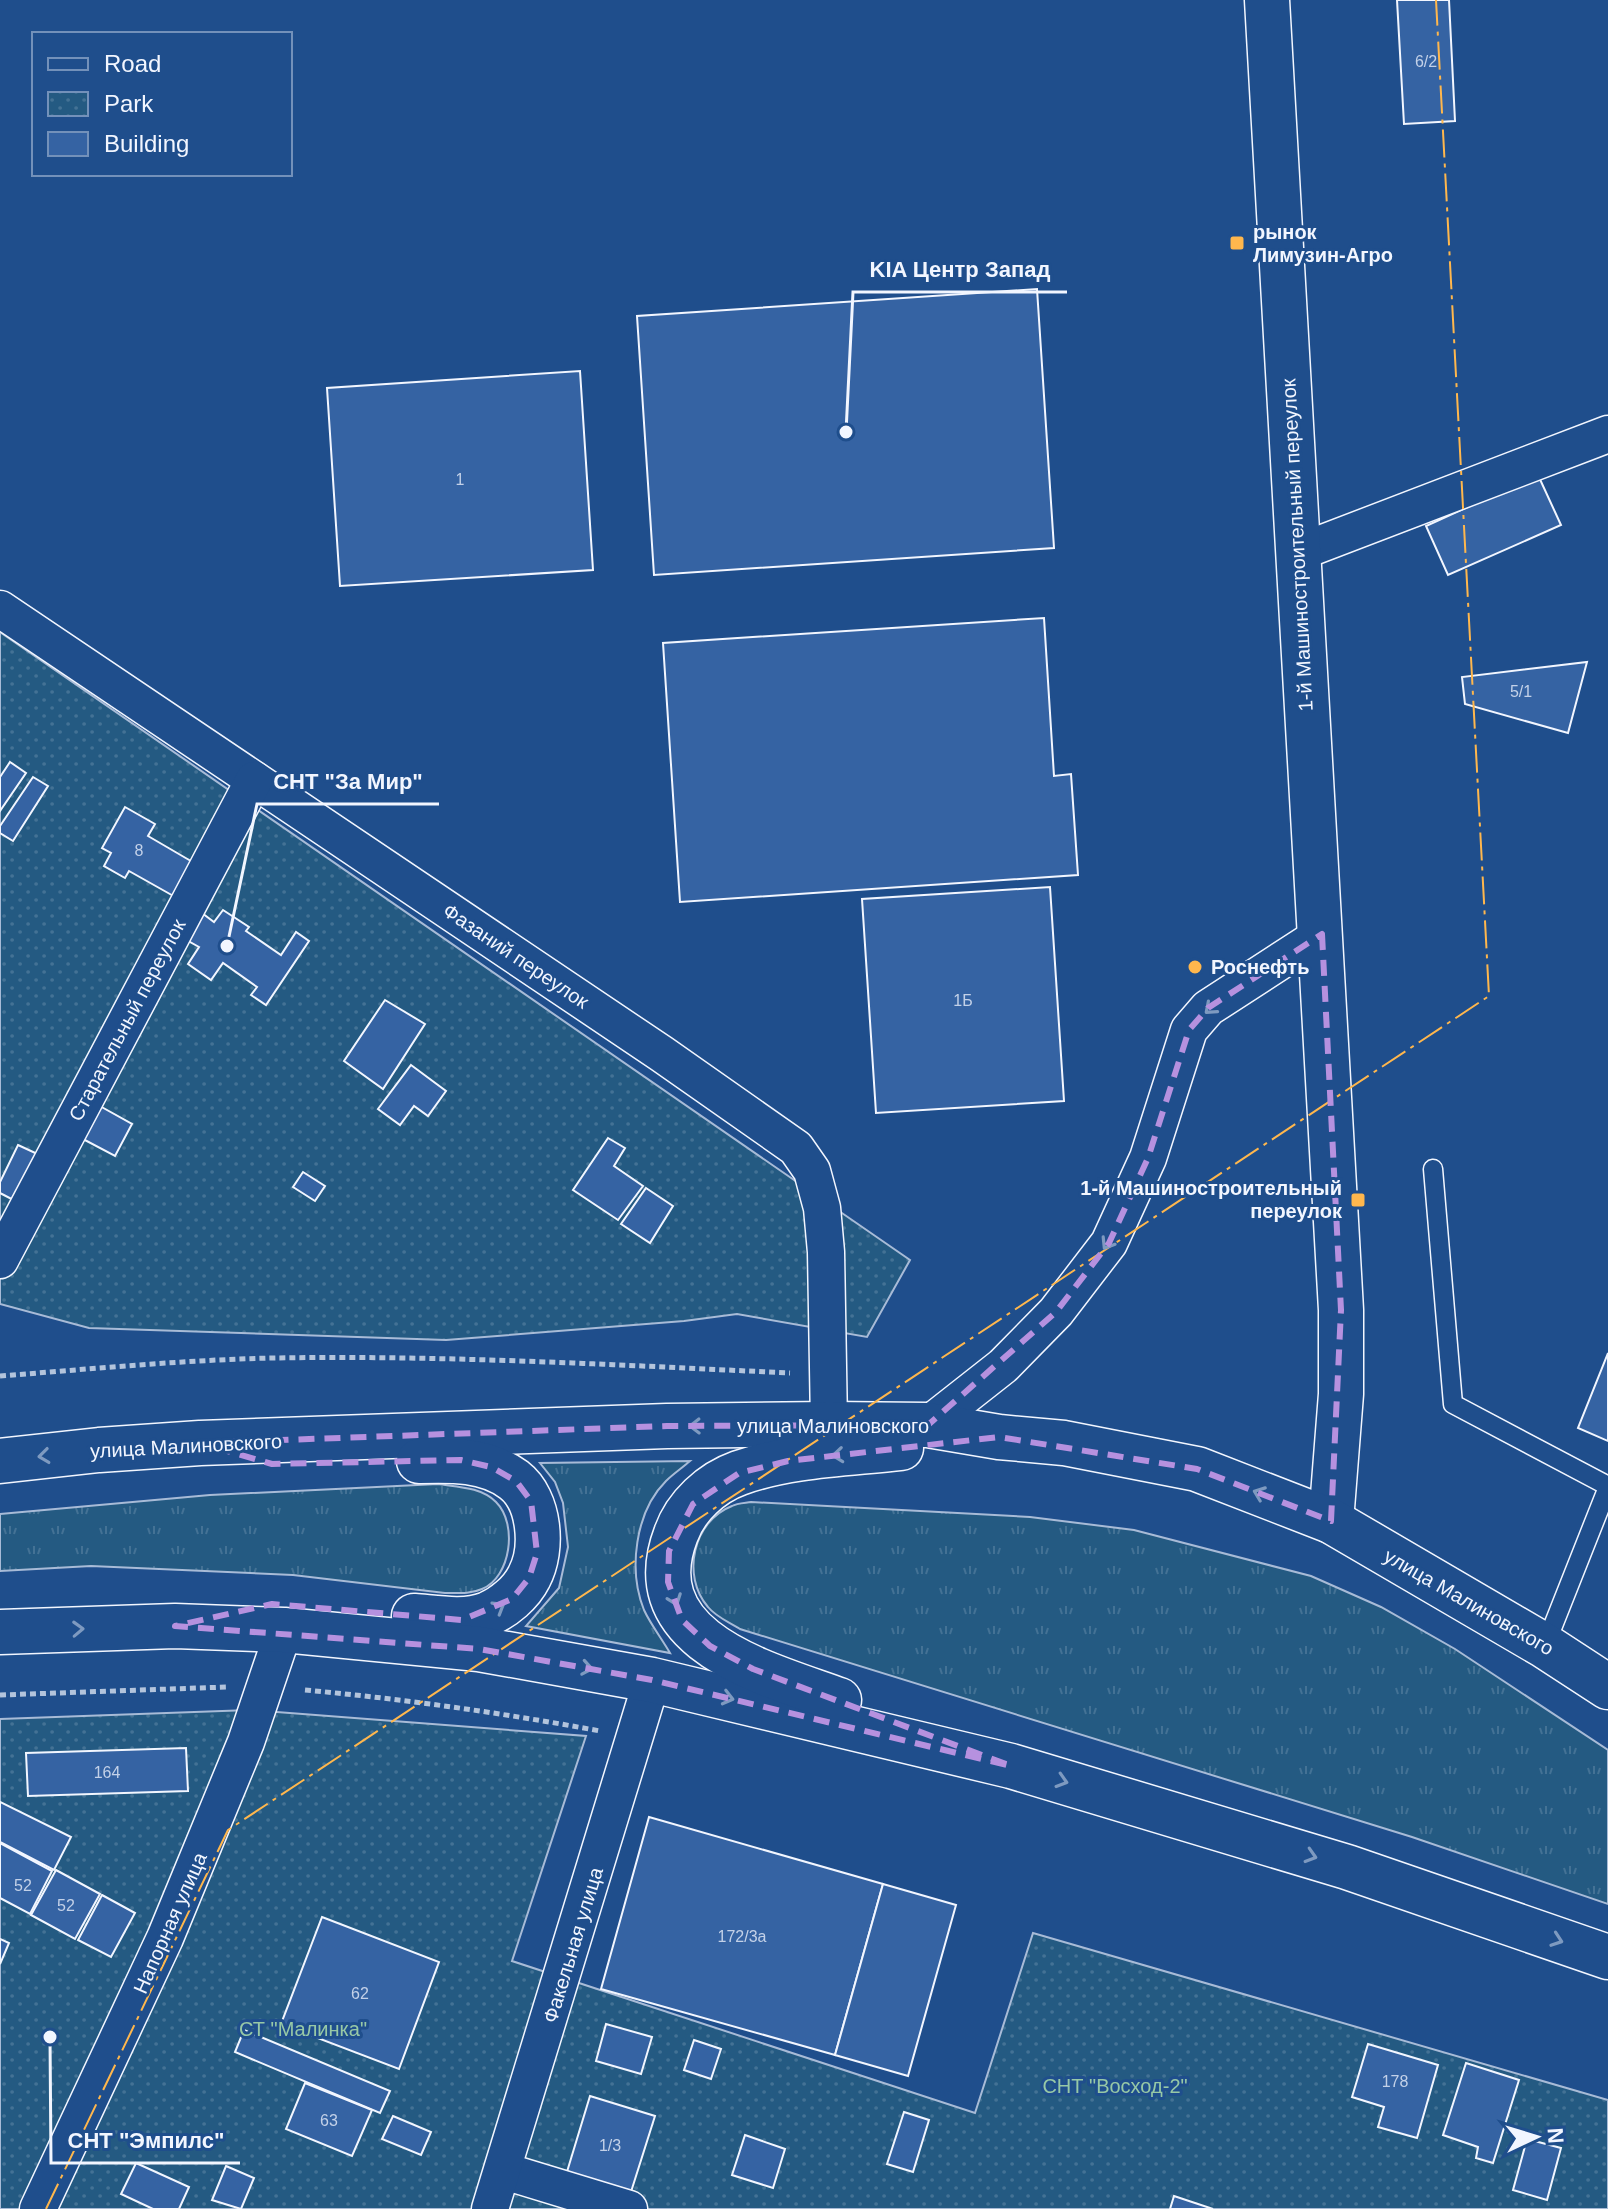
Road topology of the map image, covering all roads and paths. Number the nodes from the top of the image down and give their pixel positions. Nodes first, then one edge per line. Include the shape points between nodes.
1 (1267, 0) edge
2 (1608, 434) edge
3 (1297, 553) junction
4 (0, 609) edge
5 (254, 780) junction
6 (1322, 934) junction
7 (1433, 1169) dead end
8 (0, 1260) edge
9 (828, 1375) junction
10 (0, 1376) edge
11 (829, 1424) junction
12 (928, 1425) junction
13 (999, 1437) junction
14 (200, 1443) junction
15 (0, 1461) edge
16 (1608, 1486) edge
17 (1331, 1521) junction
18 (175, 1626) junction
19 (284, 1630) junction
20 (0, 1632) edge
21 (1545, 1646) junction
22 (652, 1680) junction
23 (265, 1686) junction
24 (1608, 1687) edge
25 (0, 1695) edge
26 (635, 1738) junction
27 (1011, 1766) junction
28 (1608, 1957) edge
29 (504, 2171) junction
30 (38, 2209) edge
31 (490, 2209) edge
32 (629, 2209) edge

1 - 3 main road, 1-й Машиностроительный переулок
2 - 3 street
3 - 6 main road, 1-й Машиностроительный переулок
4 - 5 street, Фазаний переулок
5 - 8 street, Старательный переулок
5 - 9 street, Фазаний переулок via 796,1148 812,1171 822,1208
6 -> 12 street via 1208,1008 1189,1030 1148,1158 1109,1243 1056,1312 1003,1366
6 - 17 main road, 1-й Машиностроительный переулок via 1341,1310
7 - 16 lane via 1453,1404
9 - 10 path via 505,1360 278,1358
9 - 11 street, Фазаний переулок
11 - 12 main road, улица Малиновского
11 -> 14 main road, улица Малиновского
12 - 13 main road, улица Малиновского
17 -> 13 main road, улица Малиновского via 1197,1469 1064,1443
13 -> 27 main road via 788,1461 739,1473 693,1504 669,1551 668,1582 682,1620 710,1646 753,1669
14 -> 15 main road, улица Малиновского
18 -> 14 main road via 272,1604 462,1620 489,1613 512,1599 529,1578 537,1553 531,1501 516,1481 491,1467 461,1460 272,1464
16 - 21 lane
17 - 21 main road, улица Малиновского
18 - 19 main road
20 -> 18 main road
19 -> 22 main road via 479,1649
19 - 23 street, Напорная улица
21 - 24 main road, улица Малиновского
22 - 26 street, Факельная улица
22 -> 27 main road
23 - 25 path
23 - 26 path via 526,1717
23 - 30 street, Напорная улица via 165,1938
26 - 29 street, Факельная улица
27 -> 28 main road via 1347,1867
29 - 31 street, Факельная улица
29 - 32 street

